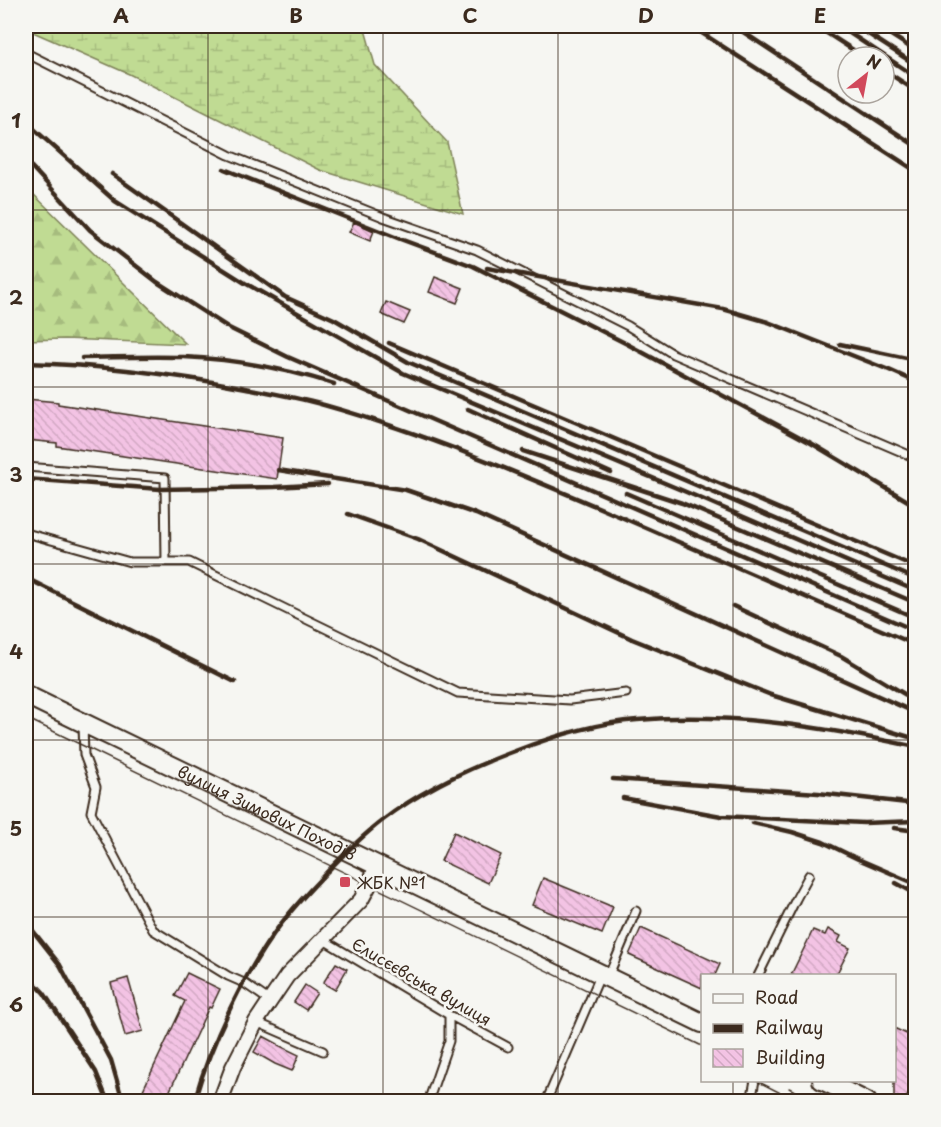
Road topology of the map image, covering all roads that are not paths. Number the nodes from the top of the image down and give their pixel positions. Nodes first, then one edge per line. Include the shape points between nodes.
1 (26, 53) edge
2 (915, 458) edge
3 (26, 466) edge
4 (26, 533) edge
5 (166, 562) junction
6 (627, 693) dead end
7 (26, 695) edge
8 (83, 723) junction
9 (377, 866) junction
10 (809, 875) dead end
11 (636, 911) dead end
12 (322, 939) junction
13 (758, 974) edge
14 (604, 975) junction
15 (270, 1001) junction
16 (448, 1015) junction
17 (256, 1022) junction
18 (701, 1023) edge
19 (508, 1047) dead end
20 (323, 1052) dead end
21 (755, 1082) edge
22 (826, 1082) edge
23 (220, 1101) edge
24 (428, 1101) edge
25 (546, 1101) edge
26 (751, 1101) edge
27 (867, 1101) edge

1 - 2 lane via 229,155 477,250 628,326 673,354
3 - 5 lane via 165,478
4 - 5 lane via 130,562
5 - 6 lane via 189,562 458,693 570,700
7 - 8 main road, вулиця Зимових Походів
8 - 9 main road, вулиця Зимових Походів
8 - 15 lane via 84,755 96,788 91,812 153,930
9 - 12 street via 361,900
9 - 14 main road, вулиця Зимових Походів
10 - 13 lane
11 - 14 lane
12 - 15 street via 287,976
12 - 16 lane, Єлисєєвська вулиця
14 - 18 main road, вулиця Зимових Походів
14 - 25 lane
15 - 17 street
16 - 19 lane, Єлисєєвська вулиця
16 - 24 lane via 449,1041
17 - 20 lane
17 - 23 street
21 - 26 lane
22 - 27 main road

